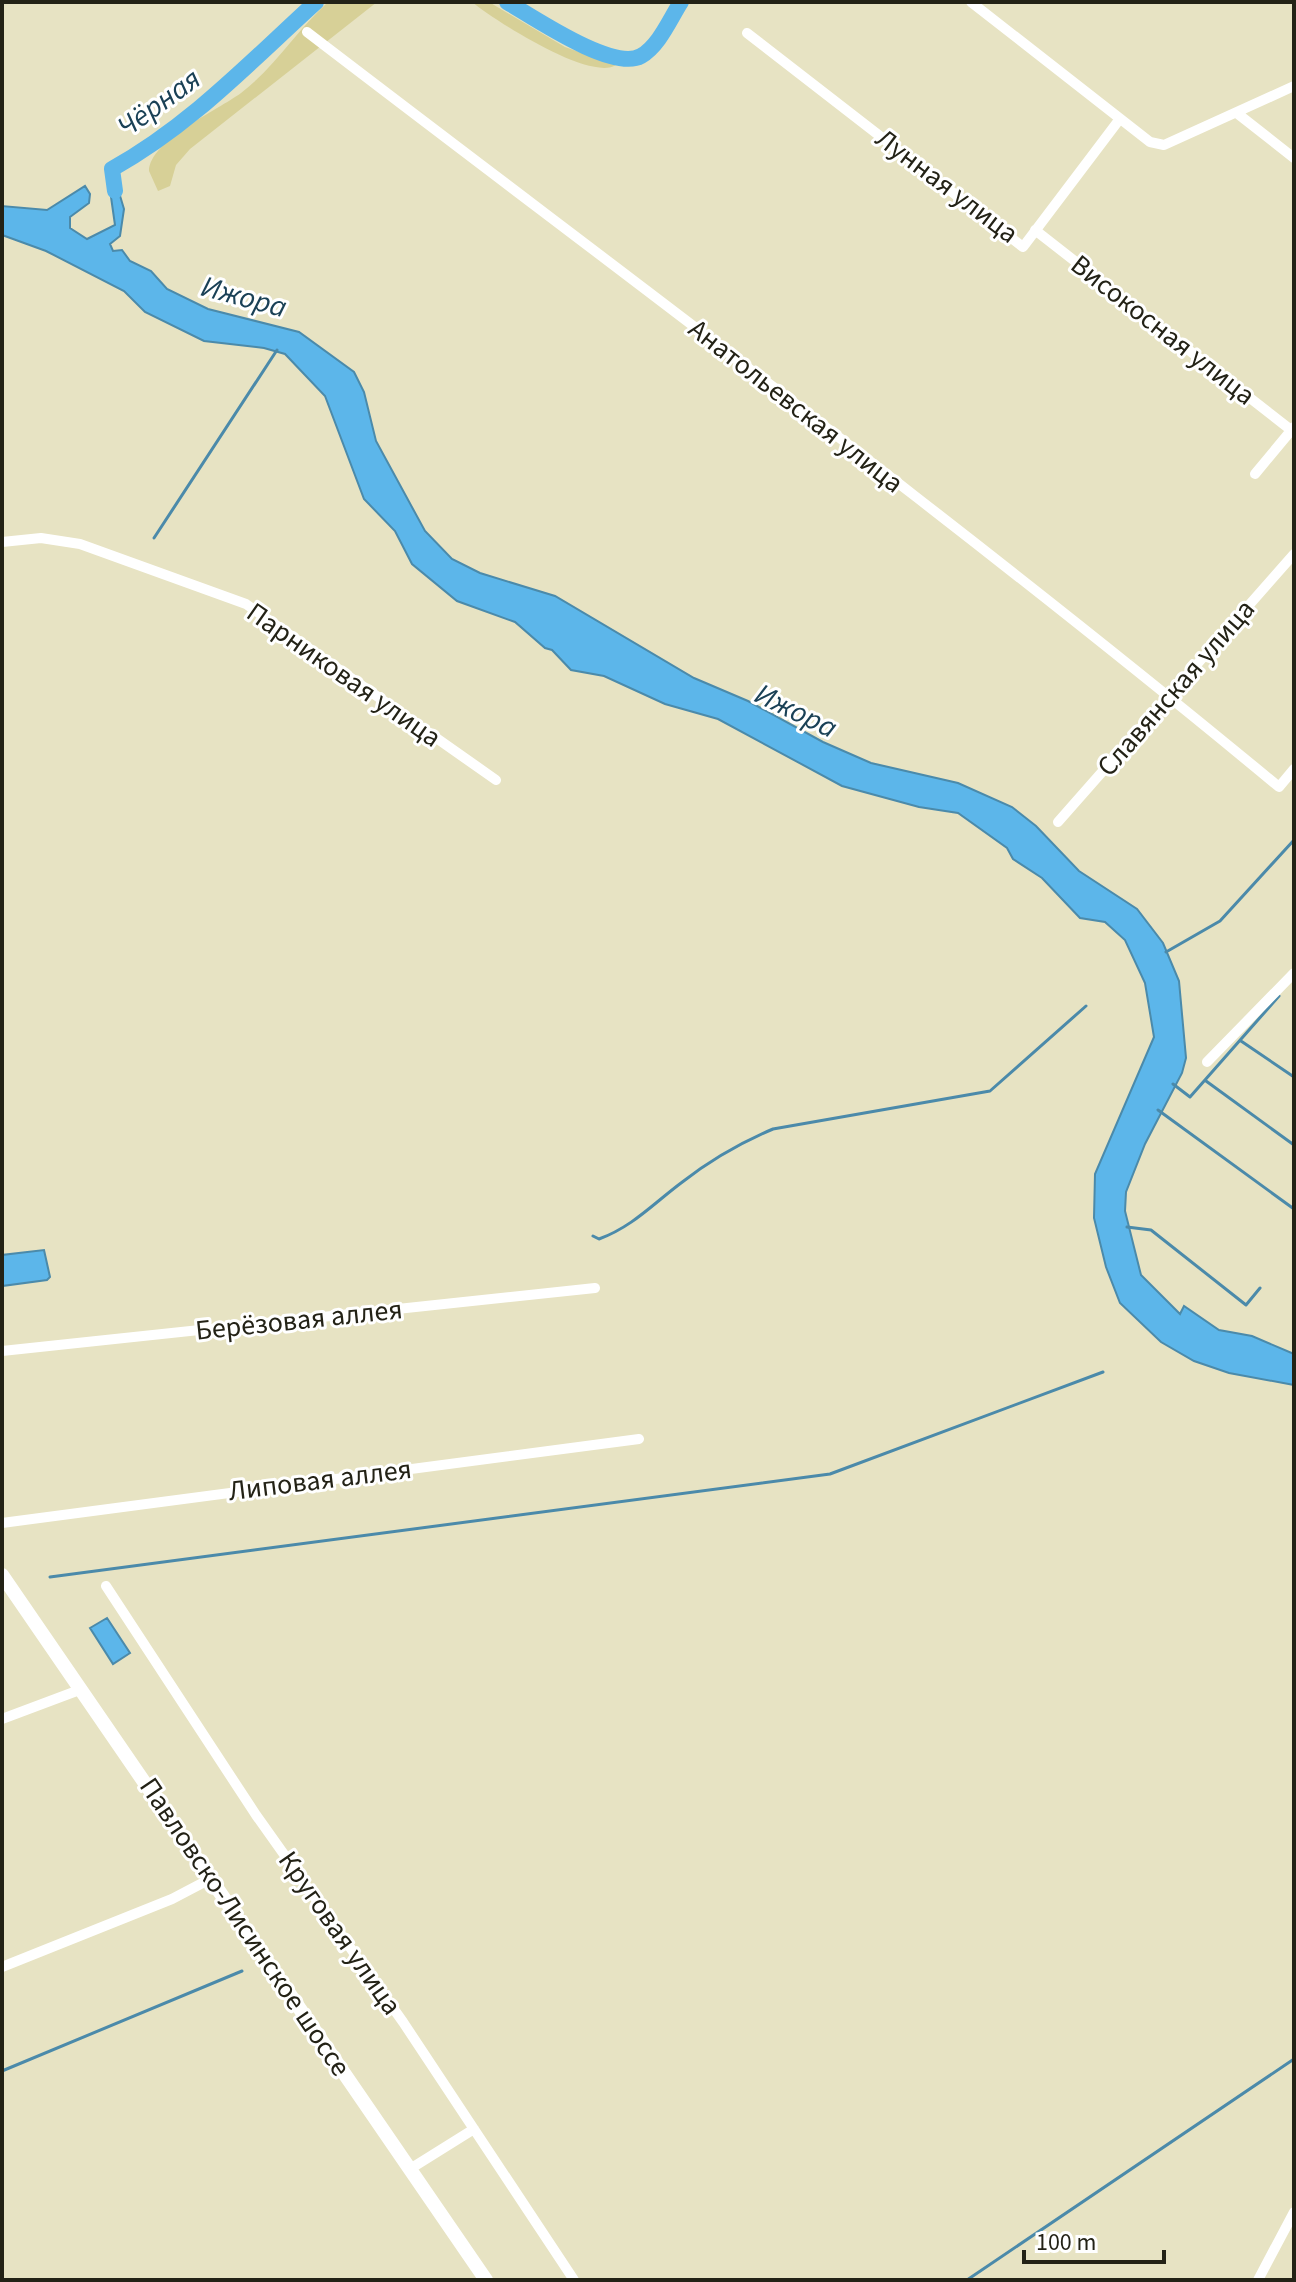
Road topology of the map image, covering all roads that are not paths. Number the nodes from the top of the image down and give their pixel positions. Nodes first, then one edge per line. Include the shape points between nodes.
1 (971, 2) edge
2 (307, 32) dead end
3 (747, 33) dead end
4 (1294, 86) edge
5 (1238, 114) junction
6 (1119, 120) junction
7 (1294, 158) edge
8 (1035, 230) junction
9 (1293, 429) edge
10 (1255, 474) dead end
11 (2, 542) edge
12 (1294, 554) edge
13 (1169, 695) junction
14 (1294, 769) edge
15 (496, 780) dead end
16 (1058, 822) dead end
17 (1294, 973) edge
18 (1207, 1062) dead end
19 (595, 1288) dead end
20 (2, 1351) edge
21 (639, 1439) dead end
22 (2, 1523) edge
23 (2, 1575) edge
24 (106, 1586) dead end
25 (82, 1689) junction
26 (2, 1719) edge
27 (212, 1878) junction
28 (2, 1967) edge
29 (474, 2129) junction
30 (410, 2169) junction
31 (1294, 2212) edge
32 (486, 2280) edge
33 (574, 2280) edge
34 (1258, 2280) edge

1 - 6 street
2 - 13 street, Анатольевская улица
3 - 8 street, Лунная улица via 1023,247
4 - 5 street
5 - 6 street via 1164,145 1150,142
5 - 7 street
6 - 8 street, Лунная улица
8 - 9 street, Високосная улица
9 - 10 street
11 - 15 street, Парниковая улица via 41,538 80,544 246,604
12 - 13 street, Славянская улица
13 - 14 street, Анатольевская улица via 1279,787
13 - 16 street, Славянская улица
17 - 18 street
19 - 20 street, Берёзовая аллея
21 - 22 street, Липовая аллея
23 - 25 main road, Павловско-Лисинское шоссе
24 - 29 street, Круговая улица via 256,1815
25 - 26 street
25 - 27 main road, Павловско-Лисинское шоссе
27 - 28 street
27 - 30 main road, Павловско-Лисинское шоссе
29 - 30 street
29 - 33 street, Круговая улица
30 - 32 main road, Павловско-Лисинское шоссе
31 - 34 street

